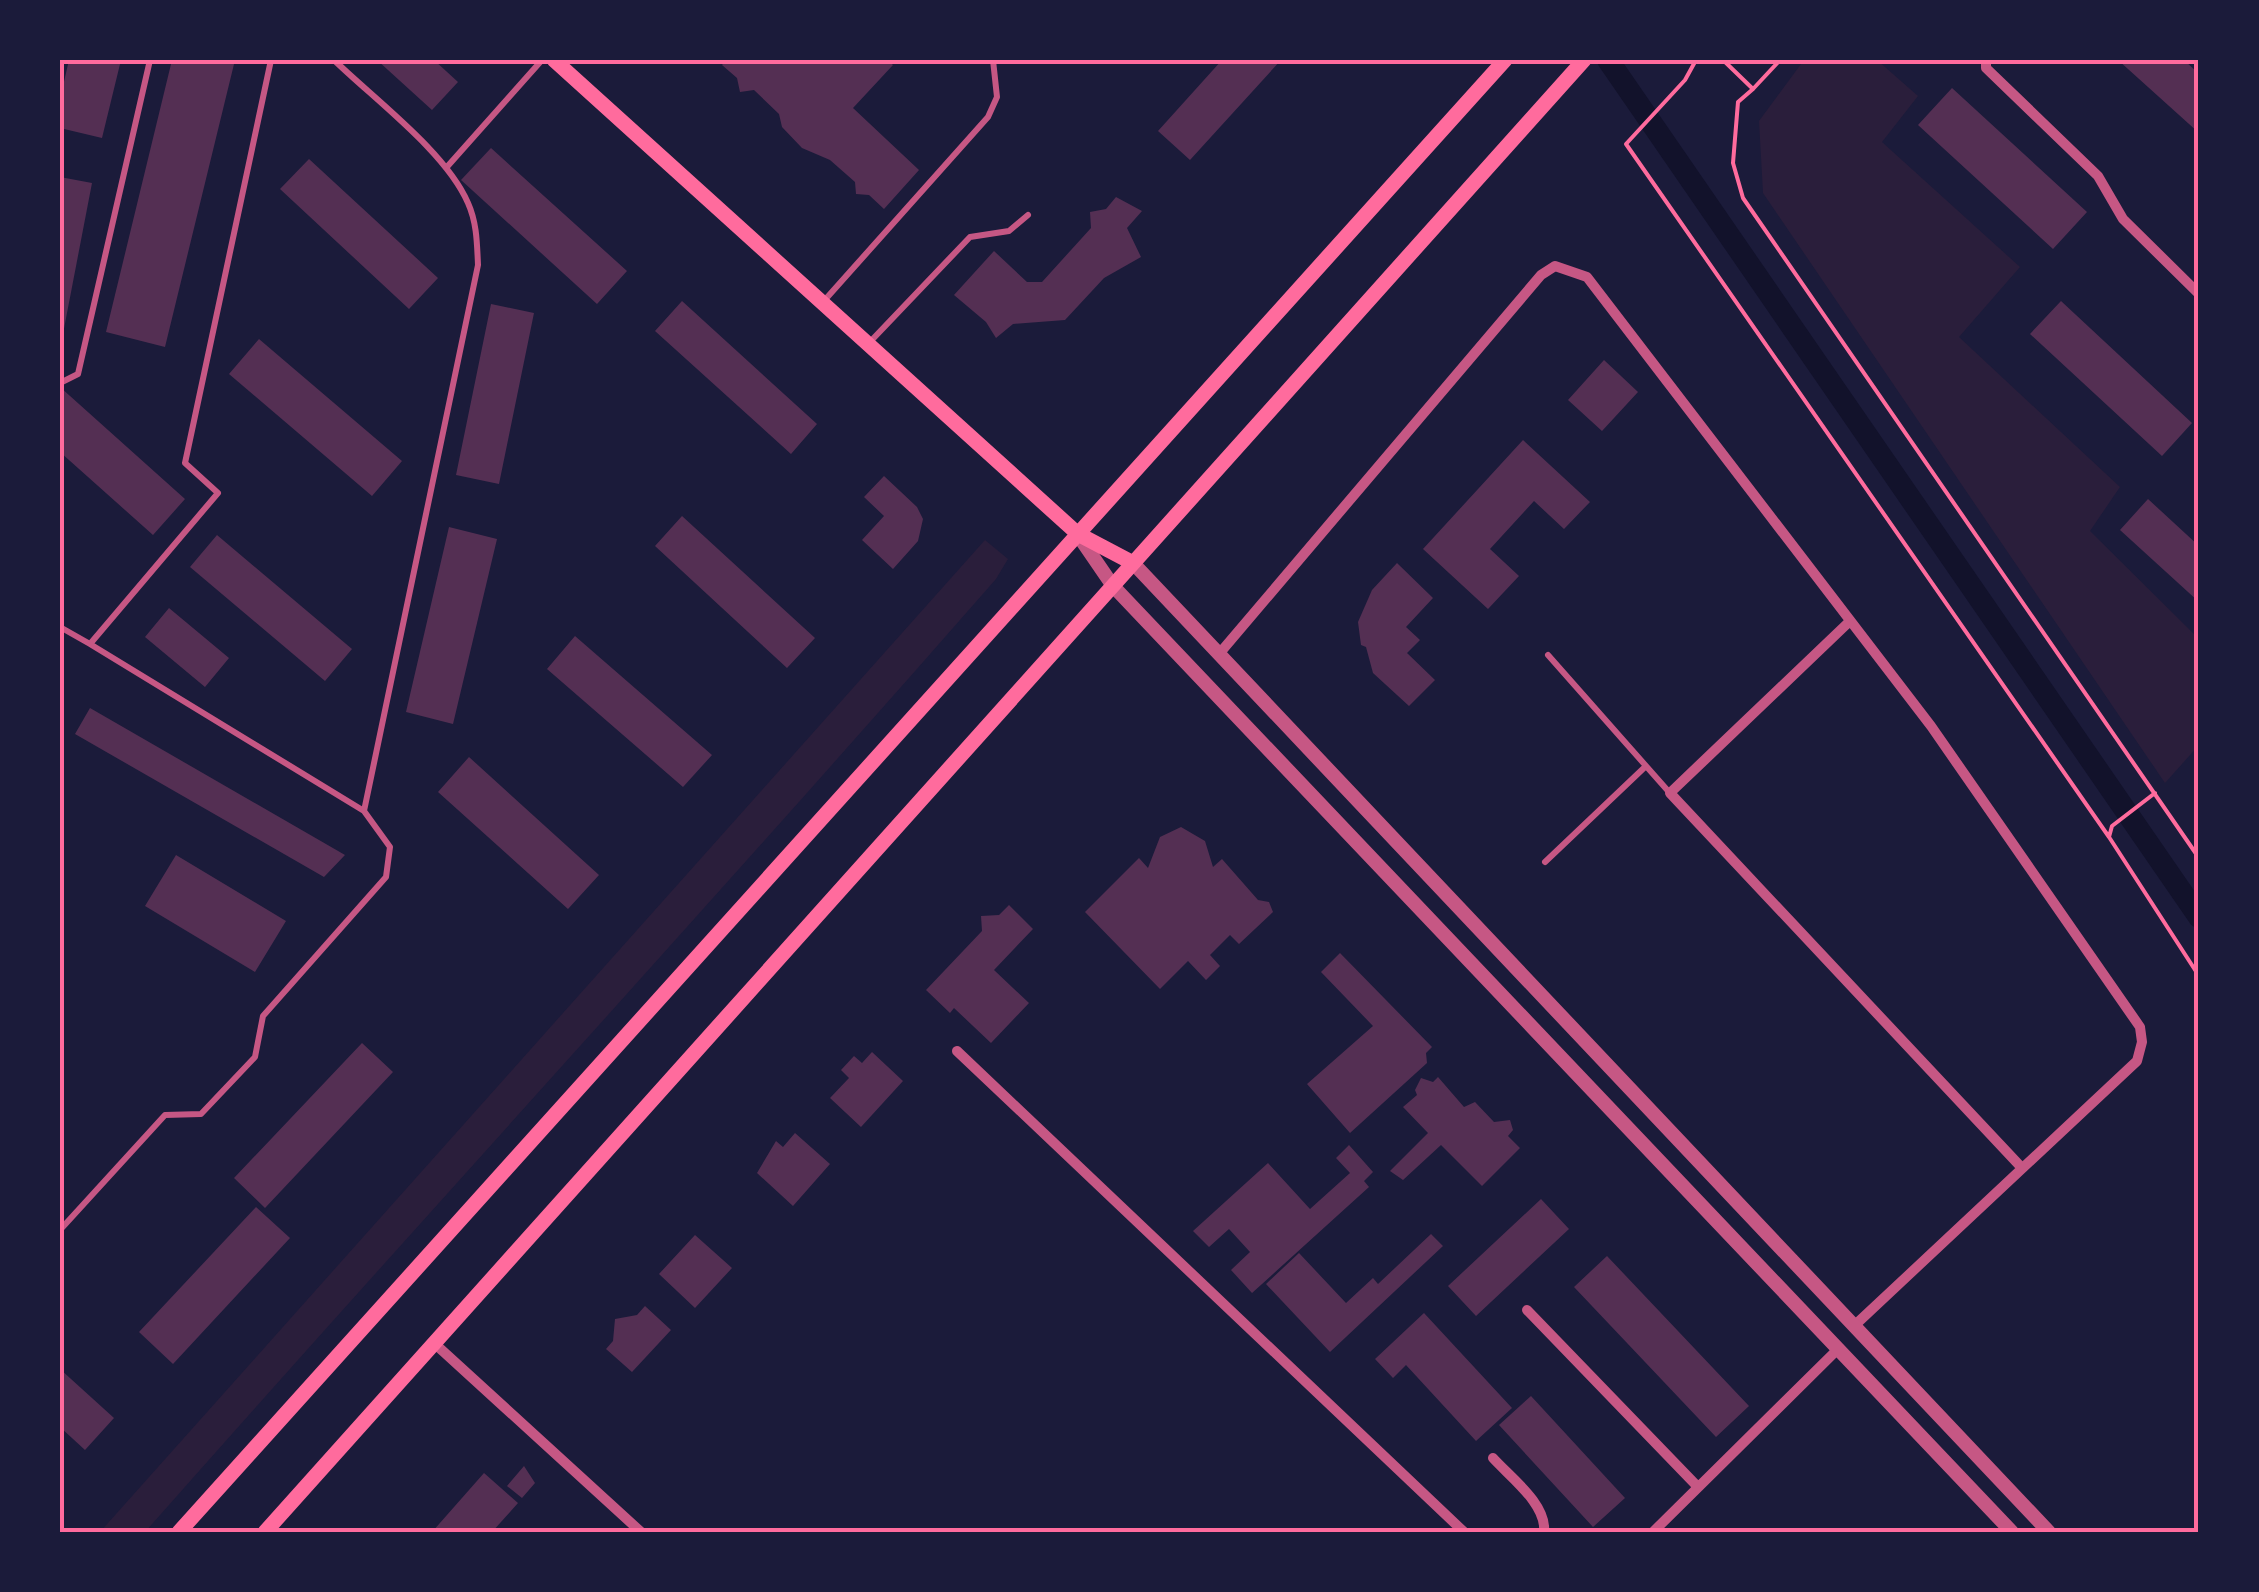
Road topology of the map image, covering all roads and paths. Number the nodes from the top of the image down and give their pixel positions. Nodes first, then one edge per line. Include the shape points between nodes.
1 (150, 60) edge
2 (271, 60) edge
3 (334, 60) edge
4 (542, 60) edge
5 (994, 60) edge
6 (1505, 60) edge
7 (1584, 60) edge
8 (1696, 60) edge
9 (1724, 60) edge
10 (1780, 60) edge
11 (1986, 60) edge
12 (566, 64) edge
13 (1753, 89) junction
14 (446, 168) junction
15 (1028, 215) dead end
16 (2199, 294) edge
17 (822, 302) junction
18 (868, 344) junction
19 (60, 383) edge
20 (1078, 534) junction
21 (1133, 563) junction
22 (1113, 586) junction
23 (1850, 621) junction
24 (60, 626) edge
25 (90, 644) junction
26 (1219, 654) junction
27 (1548, 655) dead end
28 (1646, 766) junction
29 (1670, 793) junction
30 (2154, 793) junction
31 (364, 811) junction
32 (2109, 837) junction
33 (2199, 858) edge
34 (1544, 862) dead end
35 (2199, 976) edge
36 (957, 1051) dead end
37 (2022, 1168) junction
38 (60, 1230) edge
39 (1527, 1310) dead end
40 (1854, 1326) junction
41 (434, 1343) junction
42 (1838, 1349) junction
43 (1492, 1458) dead end
44 (1697, 1486) junction
45 (179, 1532) edge
46 (265, 1532) edge
47 (641, 1532) edge
48 (1464, 1532) edge
49 (1544, 1532) edge
50 (1653, 1532) edge
51 (2012, 1532) edge
52 (2049, 1532) edge

1 - 19 lane via 78,374
2 - 25 lane via 185,463 218,493
3 - 14 lane
4 - 14 lane
5 - 17 lane via 997,97 988,117
6 - 20 main road
7 - 21 main road
8 - 32 path via 1626,144
9 - 13 path
10 - 13 path
11 - 16 street via 1986,68 2098,176 2123,220
12 - 17 main road
13 - 30 path via 1738,102 1733,163 1743,198
14 - 31 lane via 468,202 478,265
15 - 18 lane via 1010,232 970,237
17 - 18 main road
18 - 20 main road
20 - 21 main road
20 - 22 street
20 - 45 main road
21 - 22 main road
21 - 26 street
22 - 41 main road
22 - 42 street
23 - 26 street via 1587,277 1555,266
23 - 29 street
23 - 37 street via 2140,1027 2137,1061
24 - 25 lane
25 - 31 lane
26 - 40 street
27 - 28 lane
28 - 29 lane
28 - 34 lane
29 - 37 street
30 - 32 path via 2112,826
30 - 33 path
31 - 38 lane via 390,847 386,877 263,1016 254,1057 200,1114 165,1115
32 - 35 path
36 - 48 street
37 - 40 street
39 - 44 street
40 - 52 street
41 - 46 main road
41 - 47 street
42 - 44 street
42 - 51 street
43 - 49 street via 1536,1505
44 - 50 street

